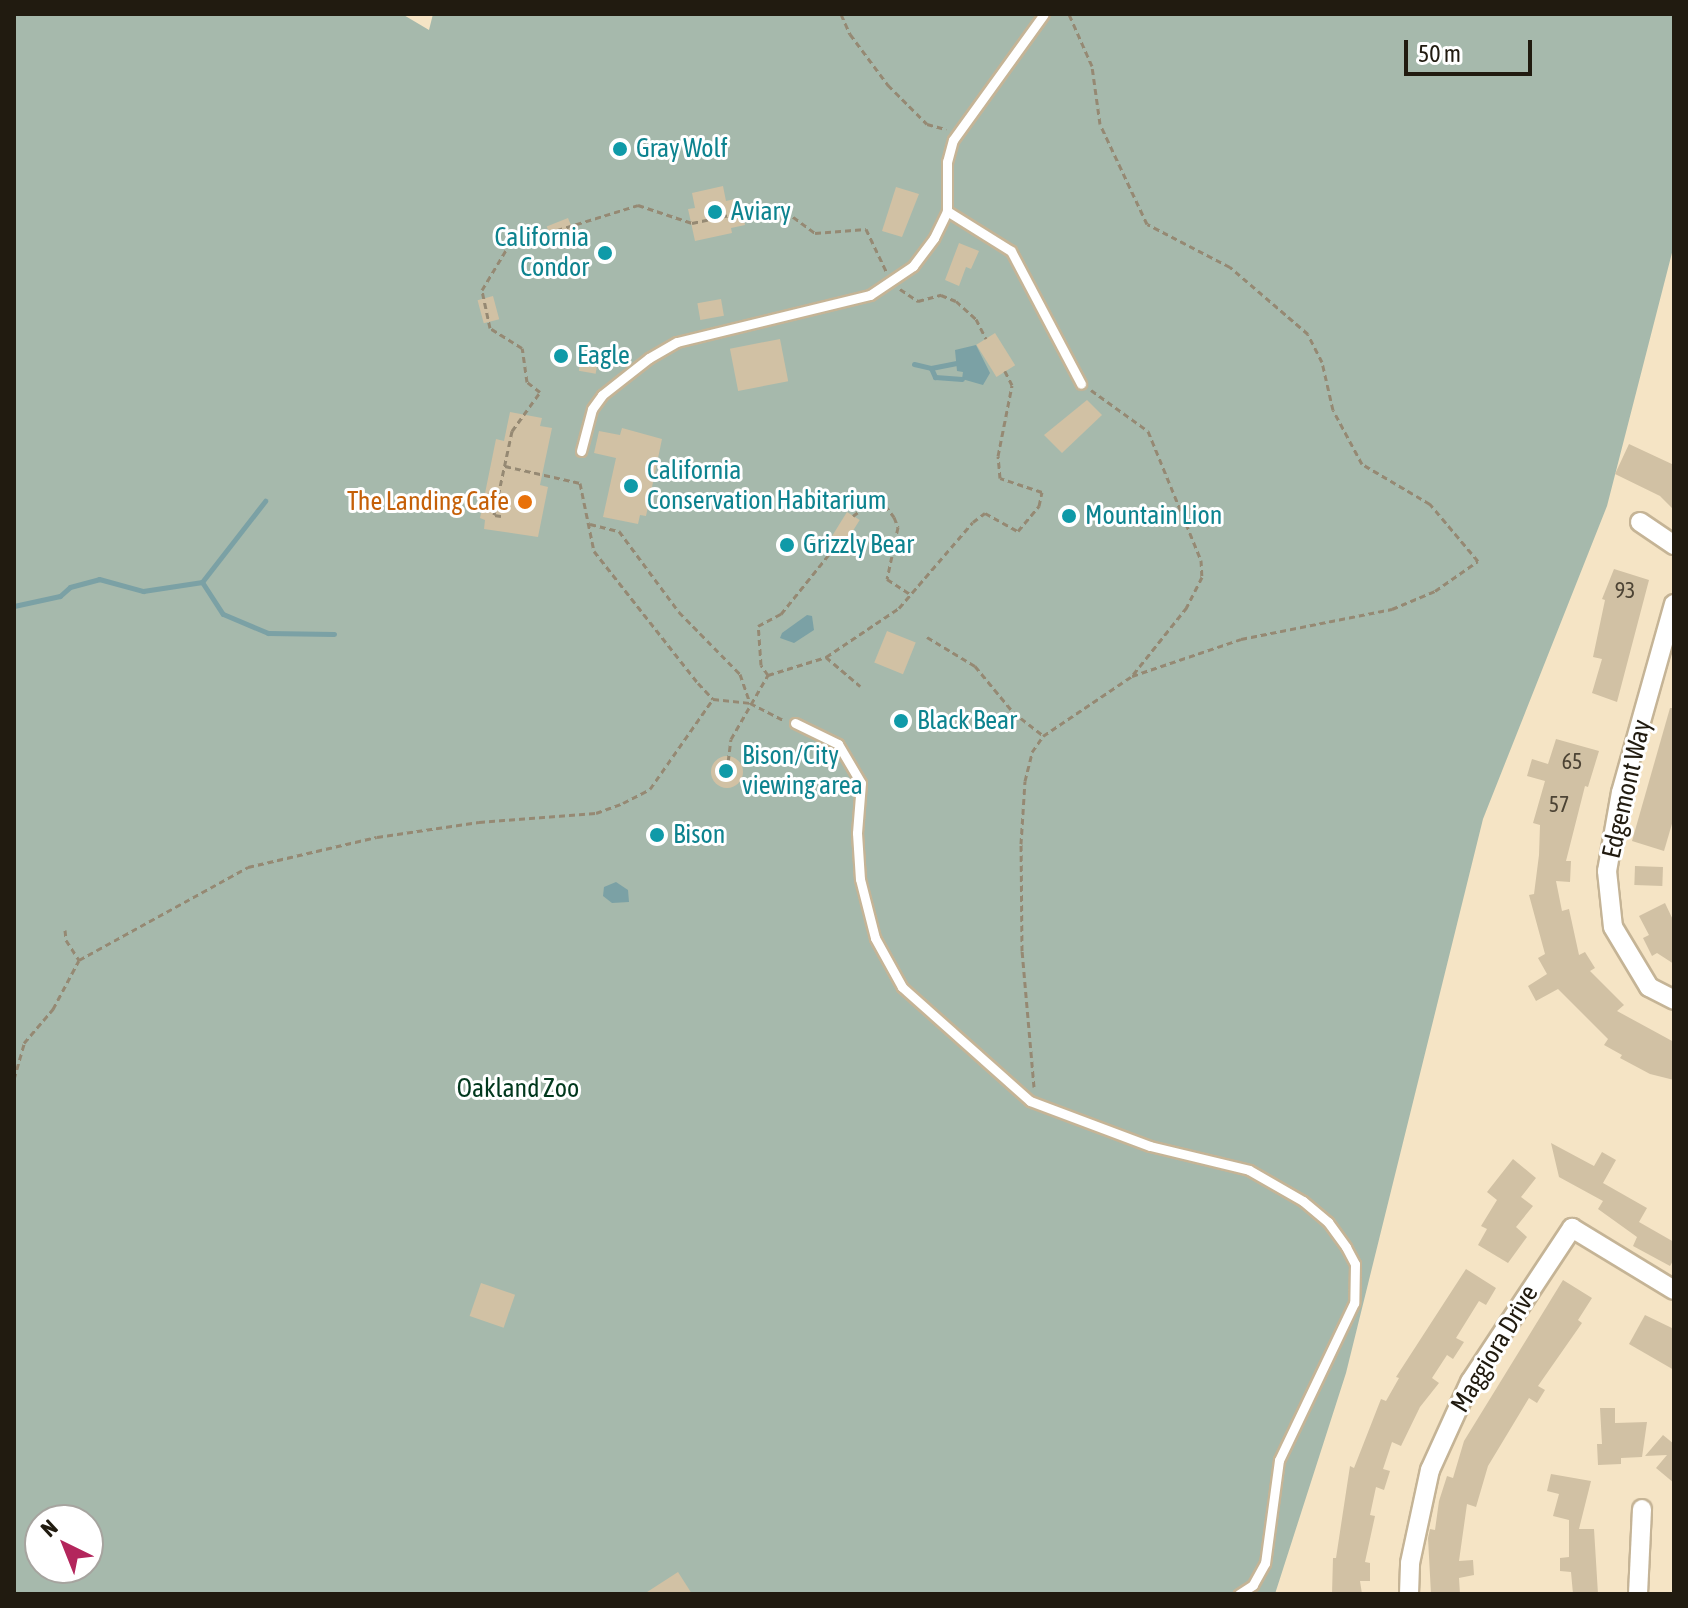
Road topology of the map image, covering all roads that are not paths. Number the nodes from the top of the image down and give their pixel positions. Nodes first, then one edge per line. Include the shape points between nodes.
1 (1044, 14) edge
2 (947, 211) junction
3 (1081, 384) road end
4 (581, 451) dead end
5 (1640, 522) dead end
6 (1674, 545) edge
7 (1674, 604) edge
8 (795, 723) road end
9 (1674, 1000) edge
10 (1674, 1290) edge
11 (1642, 1509) dead end
12 (1239, 1594) edge
13 (1409, 1594) edge
14 (1638, 1594) edge

1 - 2 lane via 958,132 947,162
2 - 3 lane via 1011,251
2 - 4 lane via 921,256 892,282 857,298 677,342 649,358 602,395 592,409
5 - 6 street
7 - 9 street, Edgemont Way via 1621,792 1607,871 1613,927 1649,987
8 - 12 lane via 838,744 861,783 860,879 875,938 902,987 1017,1092 1150,1146 1249,1170 1277,1184 1328,1222 1355,1264 1354,1303 1343,1332 1279,1460 1265,1563 1253,1585
10 - 13 street, Maggiora Drive via 1572,1228 1470,1382 1430,1470 1410,1563
11 - 14 street

